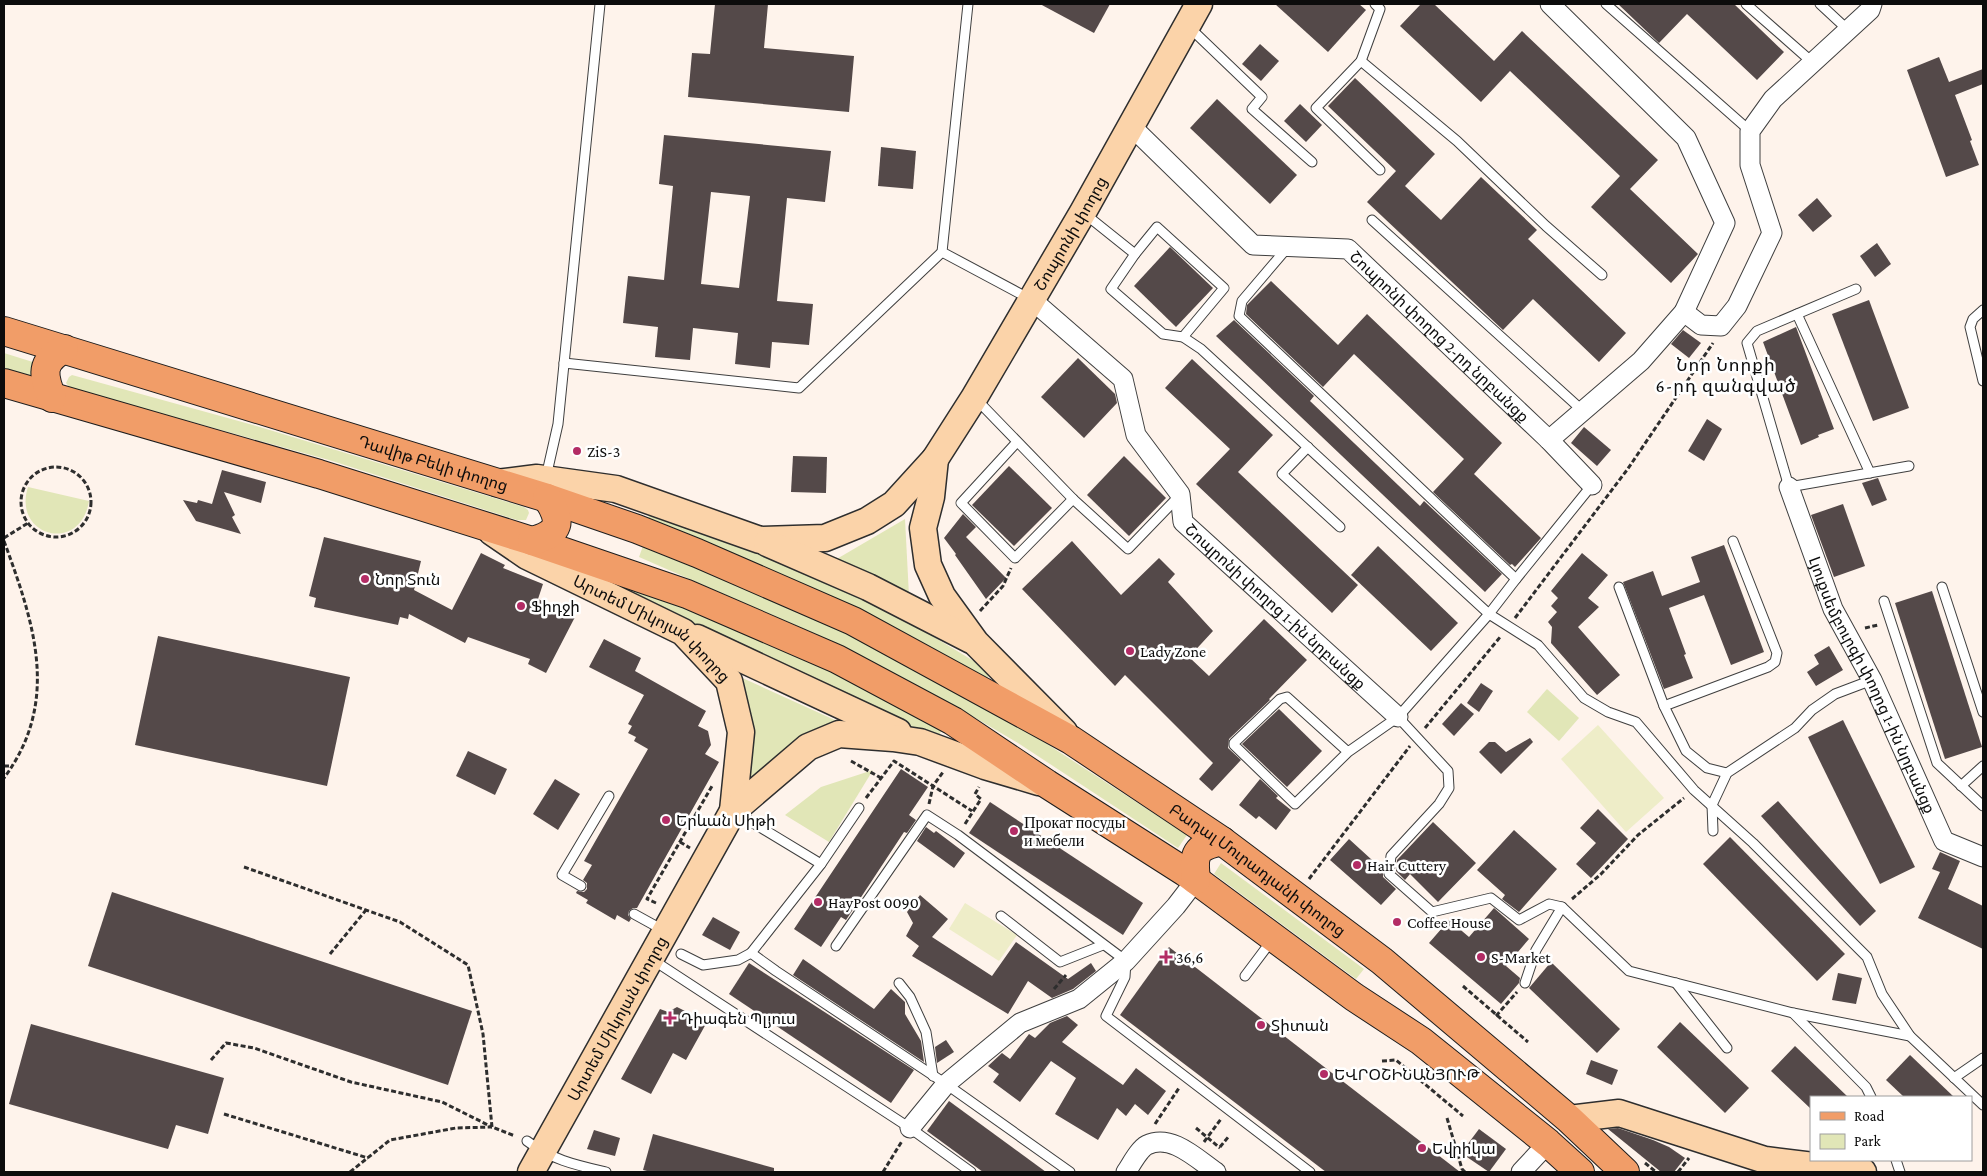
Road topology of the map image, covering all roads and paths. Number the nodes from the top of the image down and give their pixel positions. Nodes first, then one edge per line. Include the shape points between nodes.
1 (600, 4) edge
2 (968, 4) edge
3 (1375, 4) edge
4 (1550, 4) edge
5 (1606, 4) edge
6 (1746, 4) edge
7 (1820, 4) edge
8 (1872, 4) edge
9 (1193, 14) edge
10 (1848, 30) junction
11 (1361, 61) junction
12 (1812, 62) junction
13 (1131, 126) junction
14 (1750, 131) junction
15 (1312, 162) dead end
16 (1380, 170) dead end
17 (1083, 212) junction
18 (1372, 220) dead end
19 (1288, 247) junction
20 (942, 252) junction
21 (1135, 254) junction
22 (1602, 275) dead end
23 (1856, 289) dead end
24 (1032, 300) junction
25 (1983, 310) edge
26 (1684, 312) junction
27 (1797, 314) junction
28 (4, 331) edge
29 (1183, 338) junction
30 (1712, 345) dead end
31 (64, 349) junction
32 (564, 363) junction
33 (1983, 381) edge
34 (4, 383) edge
35 (52, 398) junction
36 (974, 398) junction
37 (1583, 411) junction
38 (1549, 440) junction
39 (1018, 442) junction
40 (1308, 447) junction
41 (935, 459) junction
42 (1908, 466) dead end
43 (1870, 473) junction
44 (1592, 485) joint
45 (1789, 487) junction
46 (546, 489) junction
47 (1180, 494) junction
48 (1073, 499) junction
49 (28, 523) junction
50 (484, 526) junction
51 (1340, 527) dead end
52 (4, 540) edge
53 (760, 540) junction
54 (532, 541) junction
55 (1734, 541) dead end
56 (1016, 558) junction
57 (1516, 579) junction
58 (1619, 587) dead end
59 (1942, 587) dead end
60 (1884, 601) dead end
61 (1489, 614) junction
62 (976, 615) dead end
63 (853, 621) joint
64 (1890, 621) junction
65 (1508, 626) junction
66 (1860, 630) dead end
67 (683, 632) junction
68 (976, 643) junction
69 (1872, 680) junction
70 (1664, 706) junction
71 (1983, 712) edge
72 (1398, 717) junction
73 (1418, 737) junction
74 (1071, 740) junction
75 (920, 742) junction
76 (1348, 752) junction
77 (851, 761) dead end
78 (4, 766) edge
79 (13, 766) junction
80 (1983, 766) edge
81 (943, 771) dead end
82 (1728, 773) junction
83 (4, 778) edge
84 (881, 778) junction
85 (980, 784) dead end
86 (1047, 784) junction
87 (933, 786) junction
88 (1961, 786) junction
89 (1694, 790) junction
90 (707, 794) dead end
91 (609, 796) dead end
92 (1712, 805) junction
93 (1983, 806) edge
94 (858, 808) joint
95 (733, 811) junction
96 (972, 811) junction
97 (927, 815) junction
98 (1713, 831) dead end
99 (958, 835) junction
100 (1222, 841) junction
101 (1983, 858) edge
102 (821, 864) junction
103 (244, 867) dead end
104 (1196, 880) junction
105 (1307, 882) dead end
106 (580, 886) dead end
107 (1584, 889) dead end
108 (661, 906) dead end
109 (1562, 907) junction
110 (366, 910) junction
111 (634, 914) dead end
112 (1001, 916) dead end
113 (665, 932) junction
114 (1274, 938) junction
115 (1103, 945) junction
116 (836, 946) dead end
117 (751, 953) junction
118 (330, 954) dead end
119 (681, 954) dead end
120 (650, 958) junction
121 (1382, 960) junction
122 (1126, 961) junction
123 (1245, 976) dead end
124 (899, 982) dead end
125 (1525, 982) joint
126 (1676, 983) junction
127 (1463, 986) dead end
128 (1354, 997) junction
129 (1793, 1013) junction
130 (1496, 1016) junction
131 (1910, 1036) junction
132 (1528, 1042) dead end
133 (1727, 1048) dead end
134 (1983, 1058) edge
135 (211, 1060) dead end
136 (1382, 1061) dead end
137 (1954, 1078) junction
138 (939, 1080) junction
139 (1180, 1087) dead end
140 (1870, 1096) edge
141 (1983, 1105) edge
142 (224, 1114) dead end
143 (1462, 1116) dead end
144 (1447, 1118) dead end
145 (1220, 1119) dead end
146 (1568, 1119) junction
147 (492, 1127) junction
148 (910, 1128) junction
149 (1196, 1128) dead end
150 (1151, 1129) dead end
151 (1212, 1131) dead end
152 (1229, 1136) dead end
153 (1548, 1143) junction
154 (1220, 1148) junction
155 (1693, 1154) dead end
156 (534, 1156) edge
157 (368, 1158) junction
158 (1215, 1164) edge
159 (350, 1172) edge
160 (606, 1172) edge
161 (882, 1172) edge
162 (970, 1172) edge
163 (1070, 1172) edge
164 (1126, 1172) edge
165 (1310, 1172) edge
166 (1465, 1172) edge
167 (1521, 1172) edge
168 (1580, 1172) edge
169 (1625, 1172) edge
170 (1678, 1172) edge
171 (1863, 1172) edge

1 - 32 lane
2 - 20 lane
3 - 11 lane via 1380,9
4 - 26 street via 1686,138 1725,223
5 - 14 lane
6 - 12 lane
7 - 10 lane
8 - 10 street via 1870,10
9 - 13 main road, Շոպրոնի փողոց
9 - 15 lane via 1262,98 1252,109
10 - 12 street
11 - 16 lane via 1316,108
11 - 22 lane via 1457,141
12 - 14 street via 1773,99
13 - 17 main road, Շոպրոնի փողոց
13 - 19 street, Շոպրոնի փողոց 2-րդ նրբանցք via 1252,246
14 - 26 street via 1750,165 1772,233 1737,306 1720,326 1701,325
17 - 21 lane
17 - 24 main road, Շոպրոնի փողոց
18 - 37 lane
19 - 38 street, Շոպրոնի փողոց 2-րդ նրբանցք via 1348,249
19 - 57 lane via 1242,301 1240,316
20 - 24 lane
20 - 32 lane via 799,388
21 - 29 lane via 1111,289 1163,334
21 - 29 lane via 1157,227 1224,288
23 - 27 lane
24 - 36 main road, Շոպրոնի փողոց
24 - 47 street via 1123,379 1136,435
25 - 33 lane via 1970,327
26 - 37 street via 1641,361
27 - 43 lane
27 - 45 lane via 1757,331 1747,343
28 - 31 main road, Դավիթ Բեկի փողոց
29 - 40 lane via 1201,349
30 - 65 path via 1627,470
31 - 35 main road via 52,358 46,368 45,380
31 - 46 main road, Դավիթ Բեկի փողոց via 497,483
32 - 46 lane via 558,424
34 - 35 main road
35 - 50 main road via 319,474
36 - 39 lane
36 - 41 main road, Շոպրոնի փողոց
37 - 38 street
38 - 44 street, Շոպրոնի փողոց 2-րդ նրբանցք
39 - 48 lane
39 - 56 lane via 961,503
40 - 51 lane via 1282,474
40 - 61 lane
41 - 53 main road, Շոպրոնի փողոց via 894,504 867,521 824,538
41 - 68 main road via 924,528 928,564 942,596
42 - 43 lane
43 - 45 lane
44 - 57 lane
45 - 69 street, Լյուքսեմբուրգի փողոց 1-ին նրբանցք via 1833,609
46 - 53 main road via 616,489
46 - 54 main road via 555,511 555,526 548,536
46 - 63 main road, Դավիթ Բեկի փողոց
47 - 48 lane via 1128,549
47 - 72 street, Շոպրոնի փողոց 1-ին նրբանցք via 1183,522
48 - 56 lane
49 - 49 path via 22,510 22,493 35,474 55,466 78,474 86,483 90,510 86,521 67,536 57,537
49 - 52 path
50 - 54 main road
50 - 67 main road, Արտեմ Միկոյան փողոց via 527,556
52 - 79 path via 19,581 38,656 36,702 31,726
53 - 68 main road via 868,587
54 - 86 main road via 687,594 837,659 953,721
55 - 70 lane via 1777,653 1775,662
56 - 62 path via 1003,586
57 - 61 lane
58 - 70 lane
59 - 71 lane
60 - 64 lane
61 - 65 lane
61 - 72 lane
63 - 74 main road, Բադալ Մուրադյանի փողոց
64 - 66 path
64 - 88 lane via 1937,763
65 - 73 path
65 - 89 lane via 1538,645 1584,698 1608,712 1636,722
67 - 75 main road
67 - 95 main road, Արտեմ Միկոյան փողոց via 729,681 741,732
68 - 74 main road
69 - 82 lane via 1835,694 1812,710 1796,728
69 - 101 street, Լյուքսեմբուրգի փողոց 1-ին նրբանցք via 1944,841
70 - 82 lane via 1686,751 1707,768
72 - 73 lane
72 - 76 lane
73 - 105 path
73 - 109 lane via 1448,771 1449,788 1439,804 1391,856 1389,874 1432,912 1491,898 1519,920 1549,904
74 - 100 main road, Բադալ Մուրադյանի փողոց
75 - 86 main road, Արտեմ Միկոյան փողոց
75 - 95 main road, Արտեմ Միկոյան փողոց via 840,734 808,747
76 - 76 lane via 1295,804 1234,743 1280,699 1287,697
77 - 84 path
78 - 79 path
79 - 83 path
80 - 88 lane
81 - 87 path
82 - 92 lane
84 - 87 path via 894,761
84 - 94 path
85 - 96 path via 975,794 981,799
86 - 104 main road
87 - 96 path
87 - 97 path
88 - 93 lane
89 - 92 lane
89 - 107 path via 1638,835
90 - 108 path via 647,899
91 - 106 lane via 562,875
92 - 98 lane
92 - 131 lane via 1753,842 1866,958 1882,994
94 - 102 lane
95 - 102 lane
95 - 113 main road, Արտեմ Միկոյան փողոց
96 - 99 path
97 - 99 lane
97 - 116 lane
99 - 115 lane
100 - 104 main road via 1197,851 1194,865
100 - 121 main road, Բադալ Մուրադյանի փողոց
102 - 117 lane
103 - 110 path
104 - 114 main road
104 - 122 street
109 - 125 lane via 1536,950
109 - 126 lane via 1629,971
110 - 118 path
110 - 147 path via 400,922 468,965 483,1034
111 - 113 lane
112 - 115 lane via 1060,962
113 - 120 main road, Արտեմ Միկոյան փողոց
114 - 123 lane
114 - 128 main road
115 - 122 lane
117 - 119 lane via 738,960 703,965
117 - 138 lane
120 - 148 lane
120 - 156 main road, Արտեմ Միկոյան փողոց
121 - 128 main road via 1383,974 1378,987 1368,994
121 - 146 main road, Բադալ Մուրադյանի փողոց
122 - 138 street via 1078,999 1020,1023
122 - 165 lane via 1125,977 1106,1016
124 - 138 lane via 910,997 926,1032
125 - 130 path
126 - 129 lane
126 - 133 lane
127 - 130 path
128 - 153 main road via 1421,1041
129 - 131 lane
129 - 140 lane via 1866,1087
130 - 132 path
131 - 137 lane
134 - 137 lane
135 - 147 path via 226,1043 254,1048 351,1082 442,1102
136 - 143 path via 1396,1060
137 - 141 lane
138 - 148 street
138 - 163 lane
139 - 150 path
142 - 157 path
144 - 166 path
145 - 151 path
146 - 169 main road, Բադալ Մուրադյանի փողոց
146 - 171 main road via 1619,1114 1765,1160
147 - 156 path
147 - 157 path via 456,1128 390,1140
148 - 161 path
148 - 162 lane
149 - 154 path
152 - 154 path
153 - 167 street
153 - 168 main road
154 - 158 path
155 - 170 path
156 - 160 lane
157 - 159 path
158 - 164 street via 1163,1141 1146,1146

